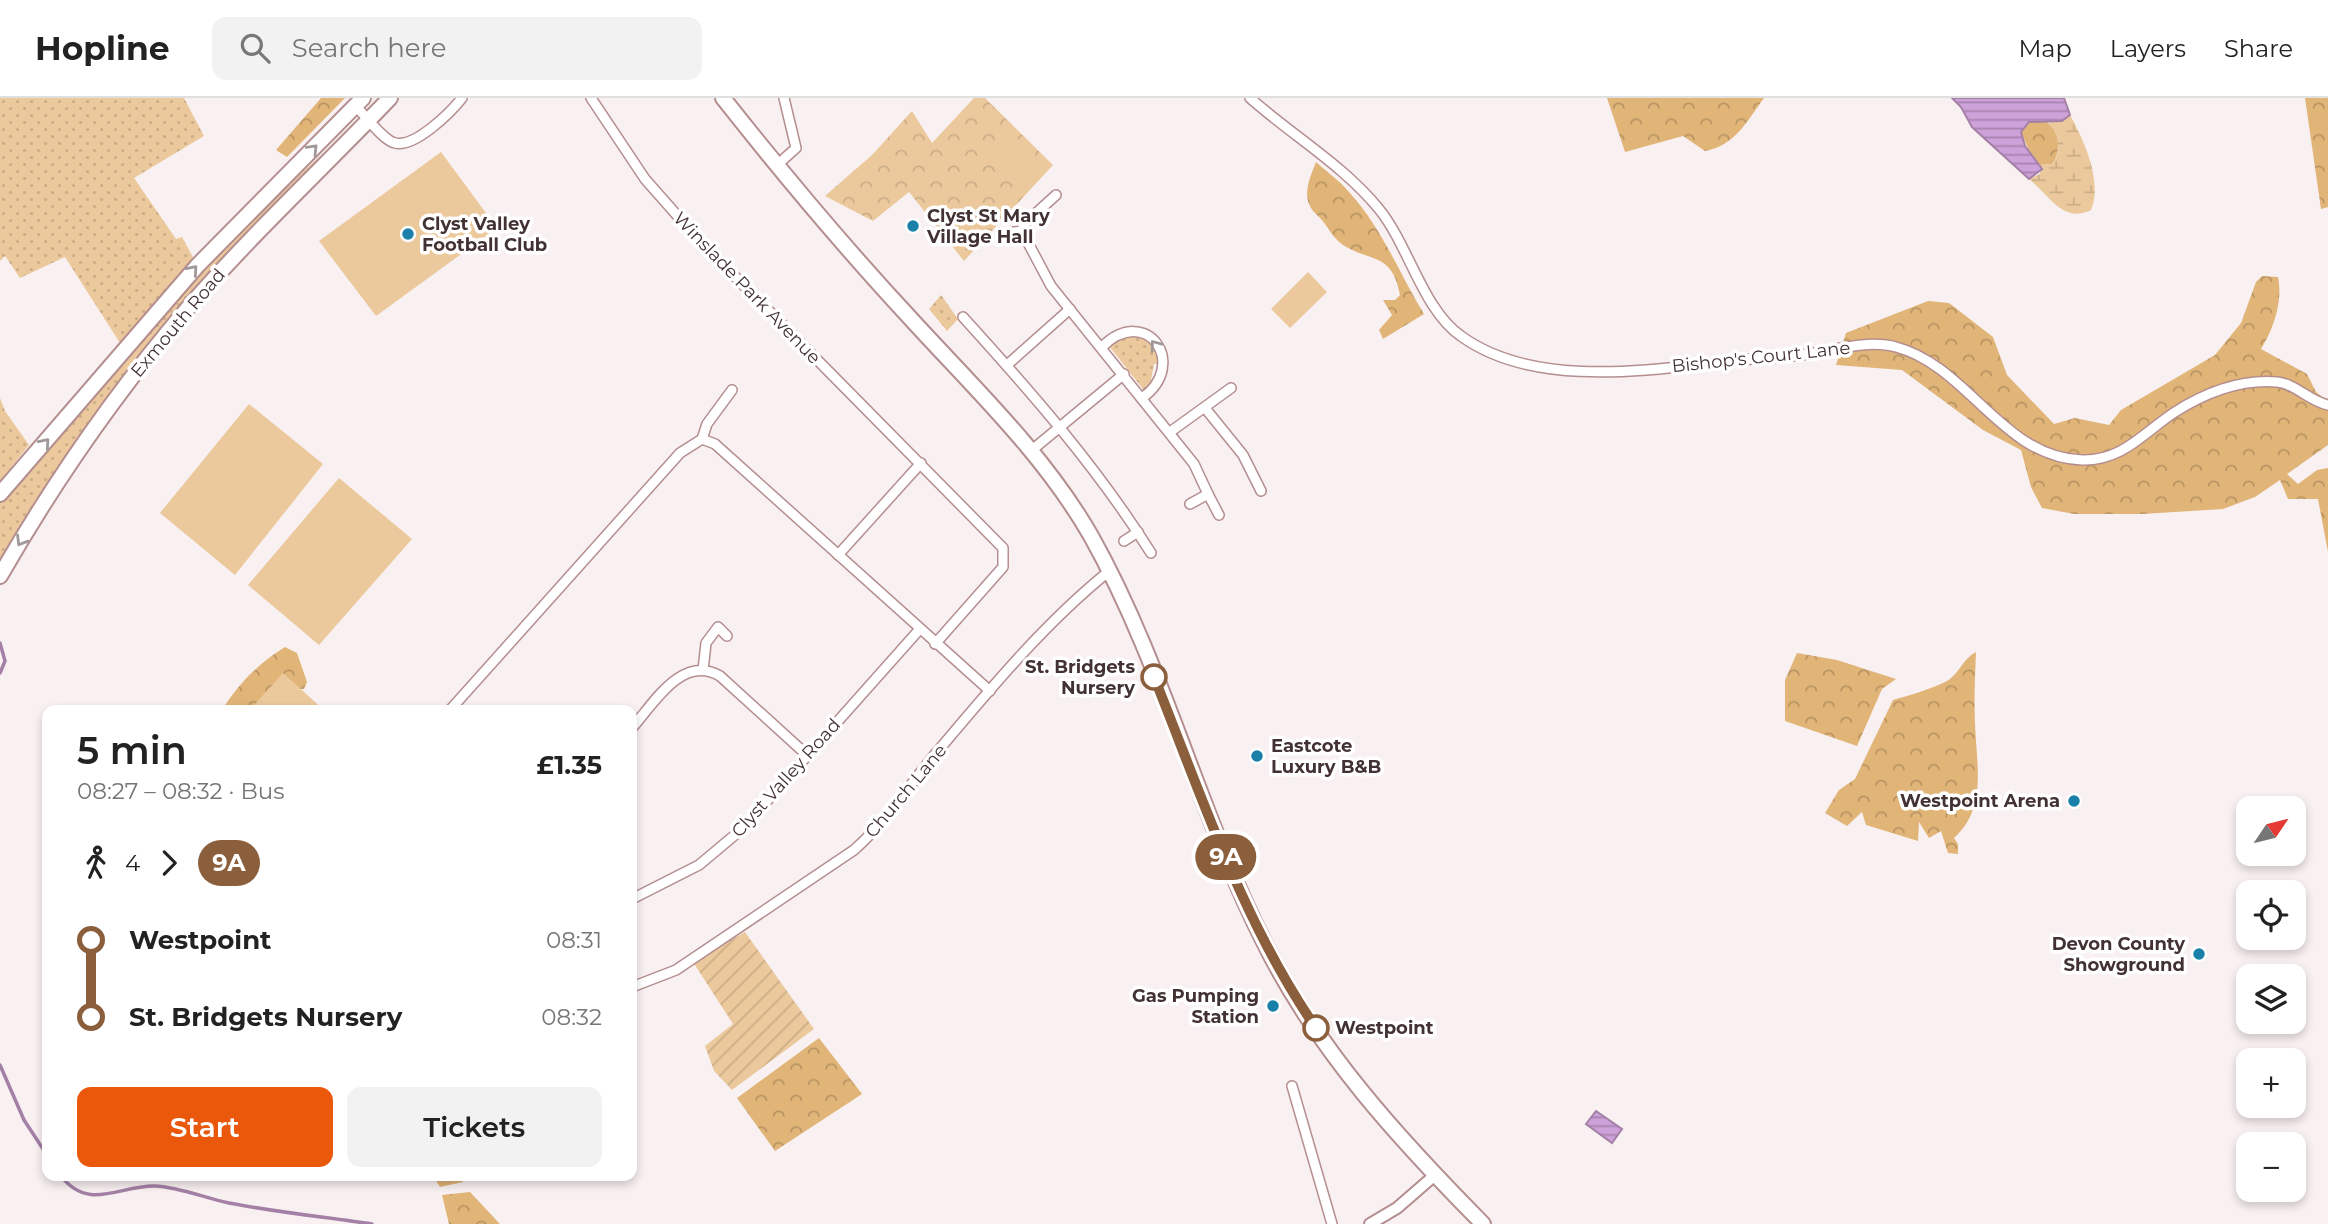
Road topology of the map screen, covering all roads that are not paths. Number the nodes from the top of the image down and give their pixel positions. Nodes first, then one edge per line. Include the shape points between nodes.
1 (390, 98) edge
2 (462, 98) edge
3 (591, 98) edge
4 (723, 98) edge
5 (784, 98) edge
6 (1250, 98) edge
7 (359, 102) edge
8 (370, 119) junction
9 (776, 166) junction
10 (1056, 195) dead end
11 (1022, 231) junction
12 (1004, 240) dead end
13 (1070, 309) junction
14 (963, 317) dead end
15 (1102, 347) junction
16 (1007, 365) junction
17 (1124, 374) junction
18 (1231, 388) dead end
19 (732, 390) dead end
20 (1142, 398) junction
21 (2328, 405) edge
22 (1205, 408) junction
23 (1059, 429) junction
24 (1170, 432) junction
25 (702, 439) junction
26 (1032, 450) junction
27 (921, 463) junction
28 (1261, 491) dead end
29 (0, 494) edge
30 (1208, 494) junction
31 (1190, 504) dead end
32 (1219, 515) dead end
33 (1138, 532) junction
34 (1124, 541) dead end
35 (1151, 553) dead end
36 (838, 555) junction
37 (1108, 572) junction
38 (0, 576) edge
39 (919, 630) junction
40 (727, 636) dead end
41 (935, 644) junction
42 (703, 670) junction
43 (990, 691) junction
44 (454, 705) edge
45 (637, 722) edge
46 (808, 756) junction
47 (637, 896) edge
48 (637, 985) edge
49 (1292, 1086) dead end
50 (1435, 1175) junction
51 (1332, 1224) edge
52 (1370, 1224) edge
53 (1483, 1224) edge

1 - 8 main road, Exmouth Road
2 - 8 street via 438,123 405,143 388,139
3 - 27 street, Winslade Park Avenue via 645,179 697,238
4 - 9 main road
5 - 9 street via 796,148
6 - 21 street, Bishop's Court Lane via 1348,174 1371,199 1450,327 1462,338 1505,357 1543,367 1596,372 1798,356 1875,344 1896,347 1943,374 2028,444 2083,460 2117,455 2197,400 2240,384 2279,382
7 - 8 street
29 -> 7 main road, Exmouth Road via 198,265
8 -> 38 main road, Exmouth Road via 235,256 159,343 63,474
9 - 26 main road
10 - 11 street
11 - 12 street
11 - 13 street via 1051,286
13 - 15 street
13 - 16 street
14 - 16 street
15 - 17 street
20 -> 15 street via 1155,387 1163,369 1156,342 1139,331 1129,331
16 - 23 street
17 - 20 street
17 - 23 street
18 - 22 street
19 - 25 street via 707,424
20 - 24 street
22 - 24 street
22 - 28 street via 1243,455
23 - 26 street
23 - 33 street via 1109,487
24 - 30 street via 1194,464
25 - 36 street via 715,444
25 - 44 street via 680,453
26 - 37 main road via 1070,502
27 - 36 street
27 - 41 street, Winslade Park Avenue via 1003,548 1006,558
30 - 31 street
30 - 32 street
33 - 34 street
33 - 35 street
36 - 39 street
37 - 43 street, Church Lane via 1039,635
37 - 50 main road via 1265,945 1343,1068
39 - 41 street
39 - 46 street, Clyst Valley Road
40 - 42 street via 715,624 706,643
41 - 43 street
42 - 45 street via 676,677
42 - 46 street via 720,676
43 - 48 street, Church Lane via 878,829 854,850 676,970
46 - 47 street, Clyst Valley Road via 719,850
49 - 51 street
50 - 52 street
50 - 53 main road

